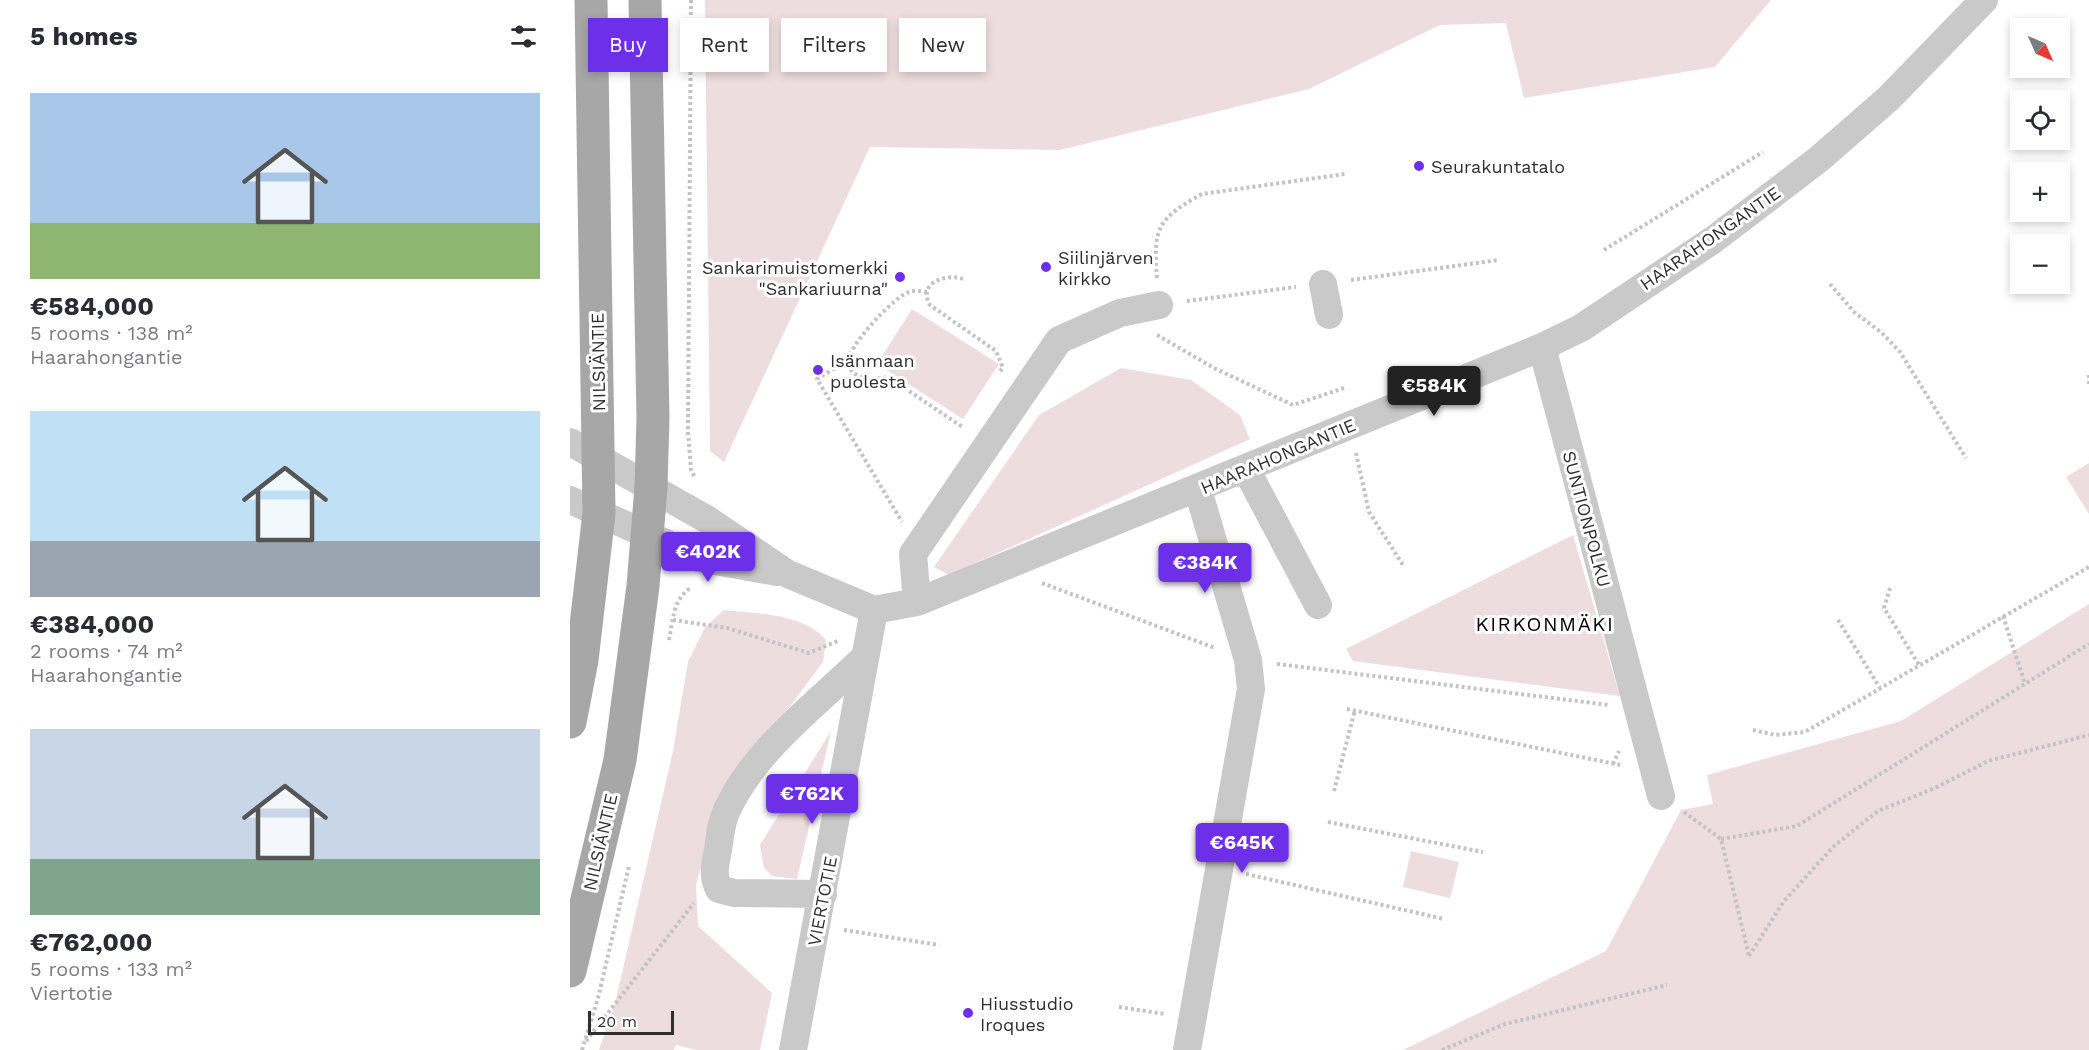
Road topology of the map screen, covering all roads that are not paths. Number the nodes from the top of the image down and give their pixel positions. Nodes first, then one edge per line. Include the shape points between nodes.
1 (591, 0) edge
2 (645, 0) edge
3 (1984, 0) edge
4 (1323, 284) dead end
5 (1159, 305) road end
6 (1329, 315) dead end
7 (1542, 347) junction
8 (570, 442) edge
9 (599, 456) junction
10 (1246, 469) junction
11 (651, 487) junction
12 (1198, 490) junction
13 (584, 507) edge
14 (646, 534) junction
15 (788, 574) junction
16 (917, 602) junction
17 (1318, 605) dead end
18 (874, 610) junction
19 (864, 658) junction
20 (570, 722) edge
21 (1661, 796) road end
22 (823, 894) junction
23 (570, 971) edge
24 (793, 1050) edge
25 (1187, 1050) edge

1 - 9 main road, NILSIÄNTIE
2 - 11 main road
3 - 7 street, HAARAHONGANTIE via 1889,98 1819,159 1713,240 1581,328
4 - 6 street
5 - 16 street via 1120,314 1059,340 913,554
7 - 10 street, HAARAHONGANTIE
7 - 21 street, SUNTIONPOLKU
8 - 9 street
9 - 11 street
9 - 13 main road, NILSIÄNTIE
10 - 12 street, HAARAHONGANTIE
10 - 17 street
11 - 14 main road, NILSIÄNTIE
11 - 15 street
12 - 16 street, HAARAHONGANTIE
12 - 25 street via 1248,660 1251,689
13 - 14 street
13 - 20 main road, NILSIÄNTIE via 582,660
14 - 15 street via 699,558
14 - 23 main road, NILSIÄNTIE via 620,760
15 - 18 street
16 - 18 street, HAARAHONGANTIE
18 - 19 street, VIERTOTIE
19 - 22 street, VIERTOTIE
19 - 22 street via 772,746 746,777 726,812 713,878 719,889 734,893
22 - 24 street, VIERTOTIE

